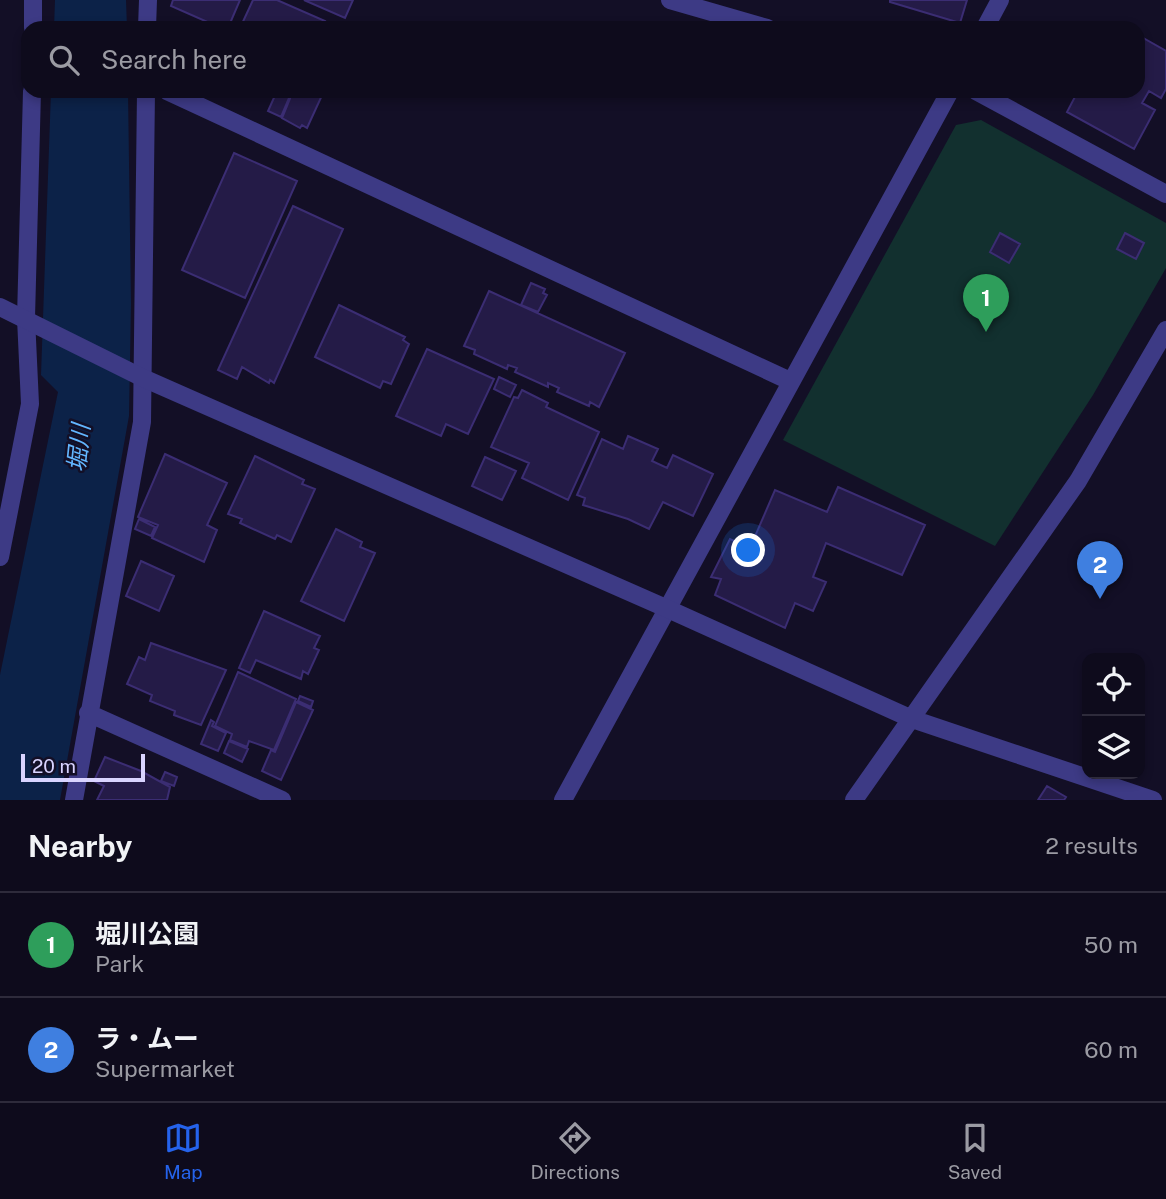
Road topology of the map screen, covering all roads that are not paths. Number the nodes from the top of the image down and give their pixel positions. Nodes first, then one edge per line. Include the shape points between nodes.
1 (33, 0) edge
2 (148, 0) edge
3 (670, 0) edge
4 (1000, 0) edge
5 (33, 21) edge
6 (147, 21) edge
7 (743, 21) edge
8 (989, 21) edge
9 (32, 98) edge
10 (146, 98) edge
11 (182, 98) edge
12 (946, 98) edge
13 (989, 98) edge
14 (1166, 194) edge
15 (0, 307) edge
16 (26, 318) junction
17 (1166, 330) edge
18 (143, 378) junction
19 (790, 381) junction
20 (0, 557) edge
21 (668, 609) junction
22 (88, 713) junction
23 (912, 719) junction
24 (74, 800) edge
25 (282, 800) edge
26 (563, 800) edge
27 (854, 800) edge
28 (1153, 800) edge

1 - 5 street
2 - 6 street
3 - 7 street
4 - 8 street
9 - 16 street
10 - 18 street
11 - 19 street
12 - 19 street
13 - 14 street
15 - 16 street
16 - 18 street
16 - 20 street via 30,404
17 - 23 street via 1078,481
18 - 21 street
18 - 22 street via 142,422
19 - 21 street
21 - 23 street
21 - 26 street
22 - 24 street
22 - 25 street
23 - 27 street
23 - 28 street

